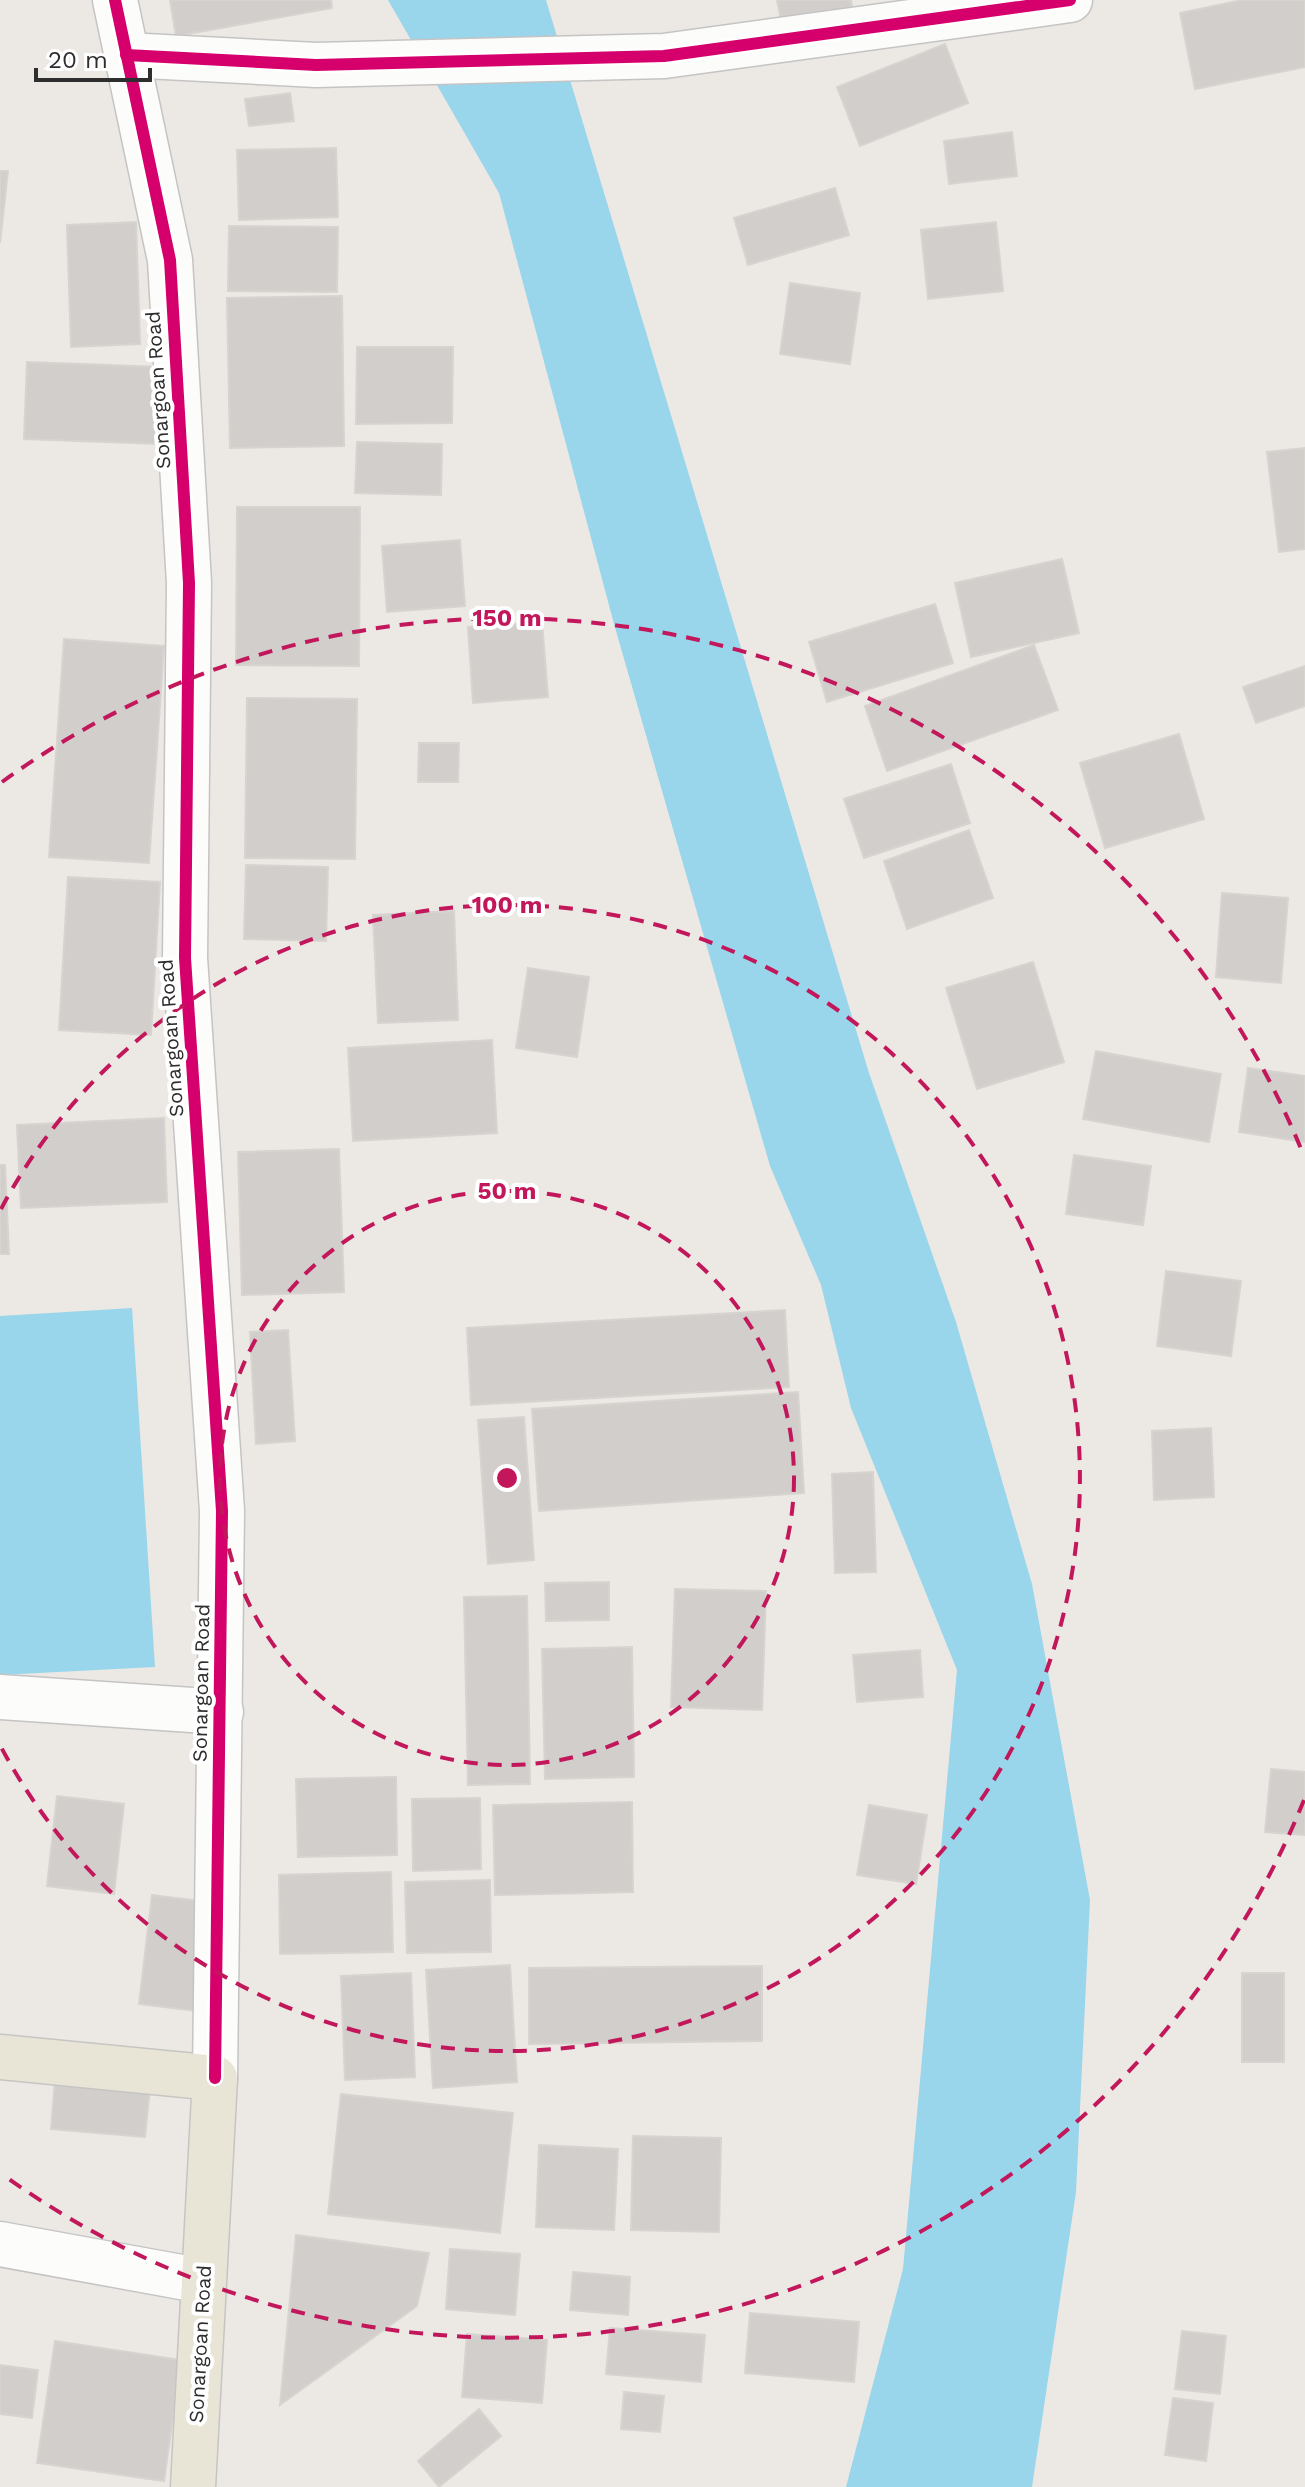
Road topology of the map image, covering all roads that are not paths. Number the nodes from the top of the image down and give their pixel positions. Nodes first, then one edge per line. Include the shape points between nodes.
1 (115, 0) edge
2 (1070, 0) edge
3 (126, 55) junction
4 (0, 1697) edge
5 (221, 1712) junction
6 (0, 2057) edge
7 (215, 2078) junction
8 (0, 2244) edge
9 (203, 2281) junction
10 (193, 2487) edge

1 - 3 street, Sonargoan Road
2 - 3 street via 664,56 316,65
3 - 5 street, Sonargoan Road via 170,260 189,583 185,958 222,1511
4 - 5 street
5 - 7 street, Sonargoan Road
6 - 7 main road
7 - 9 main road, Sonargoan Road
8 - 9 street
9 - 10 main road, Sonargoan Road

